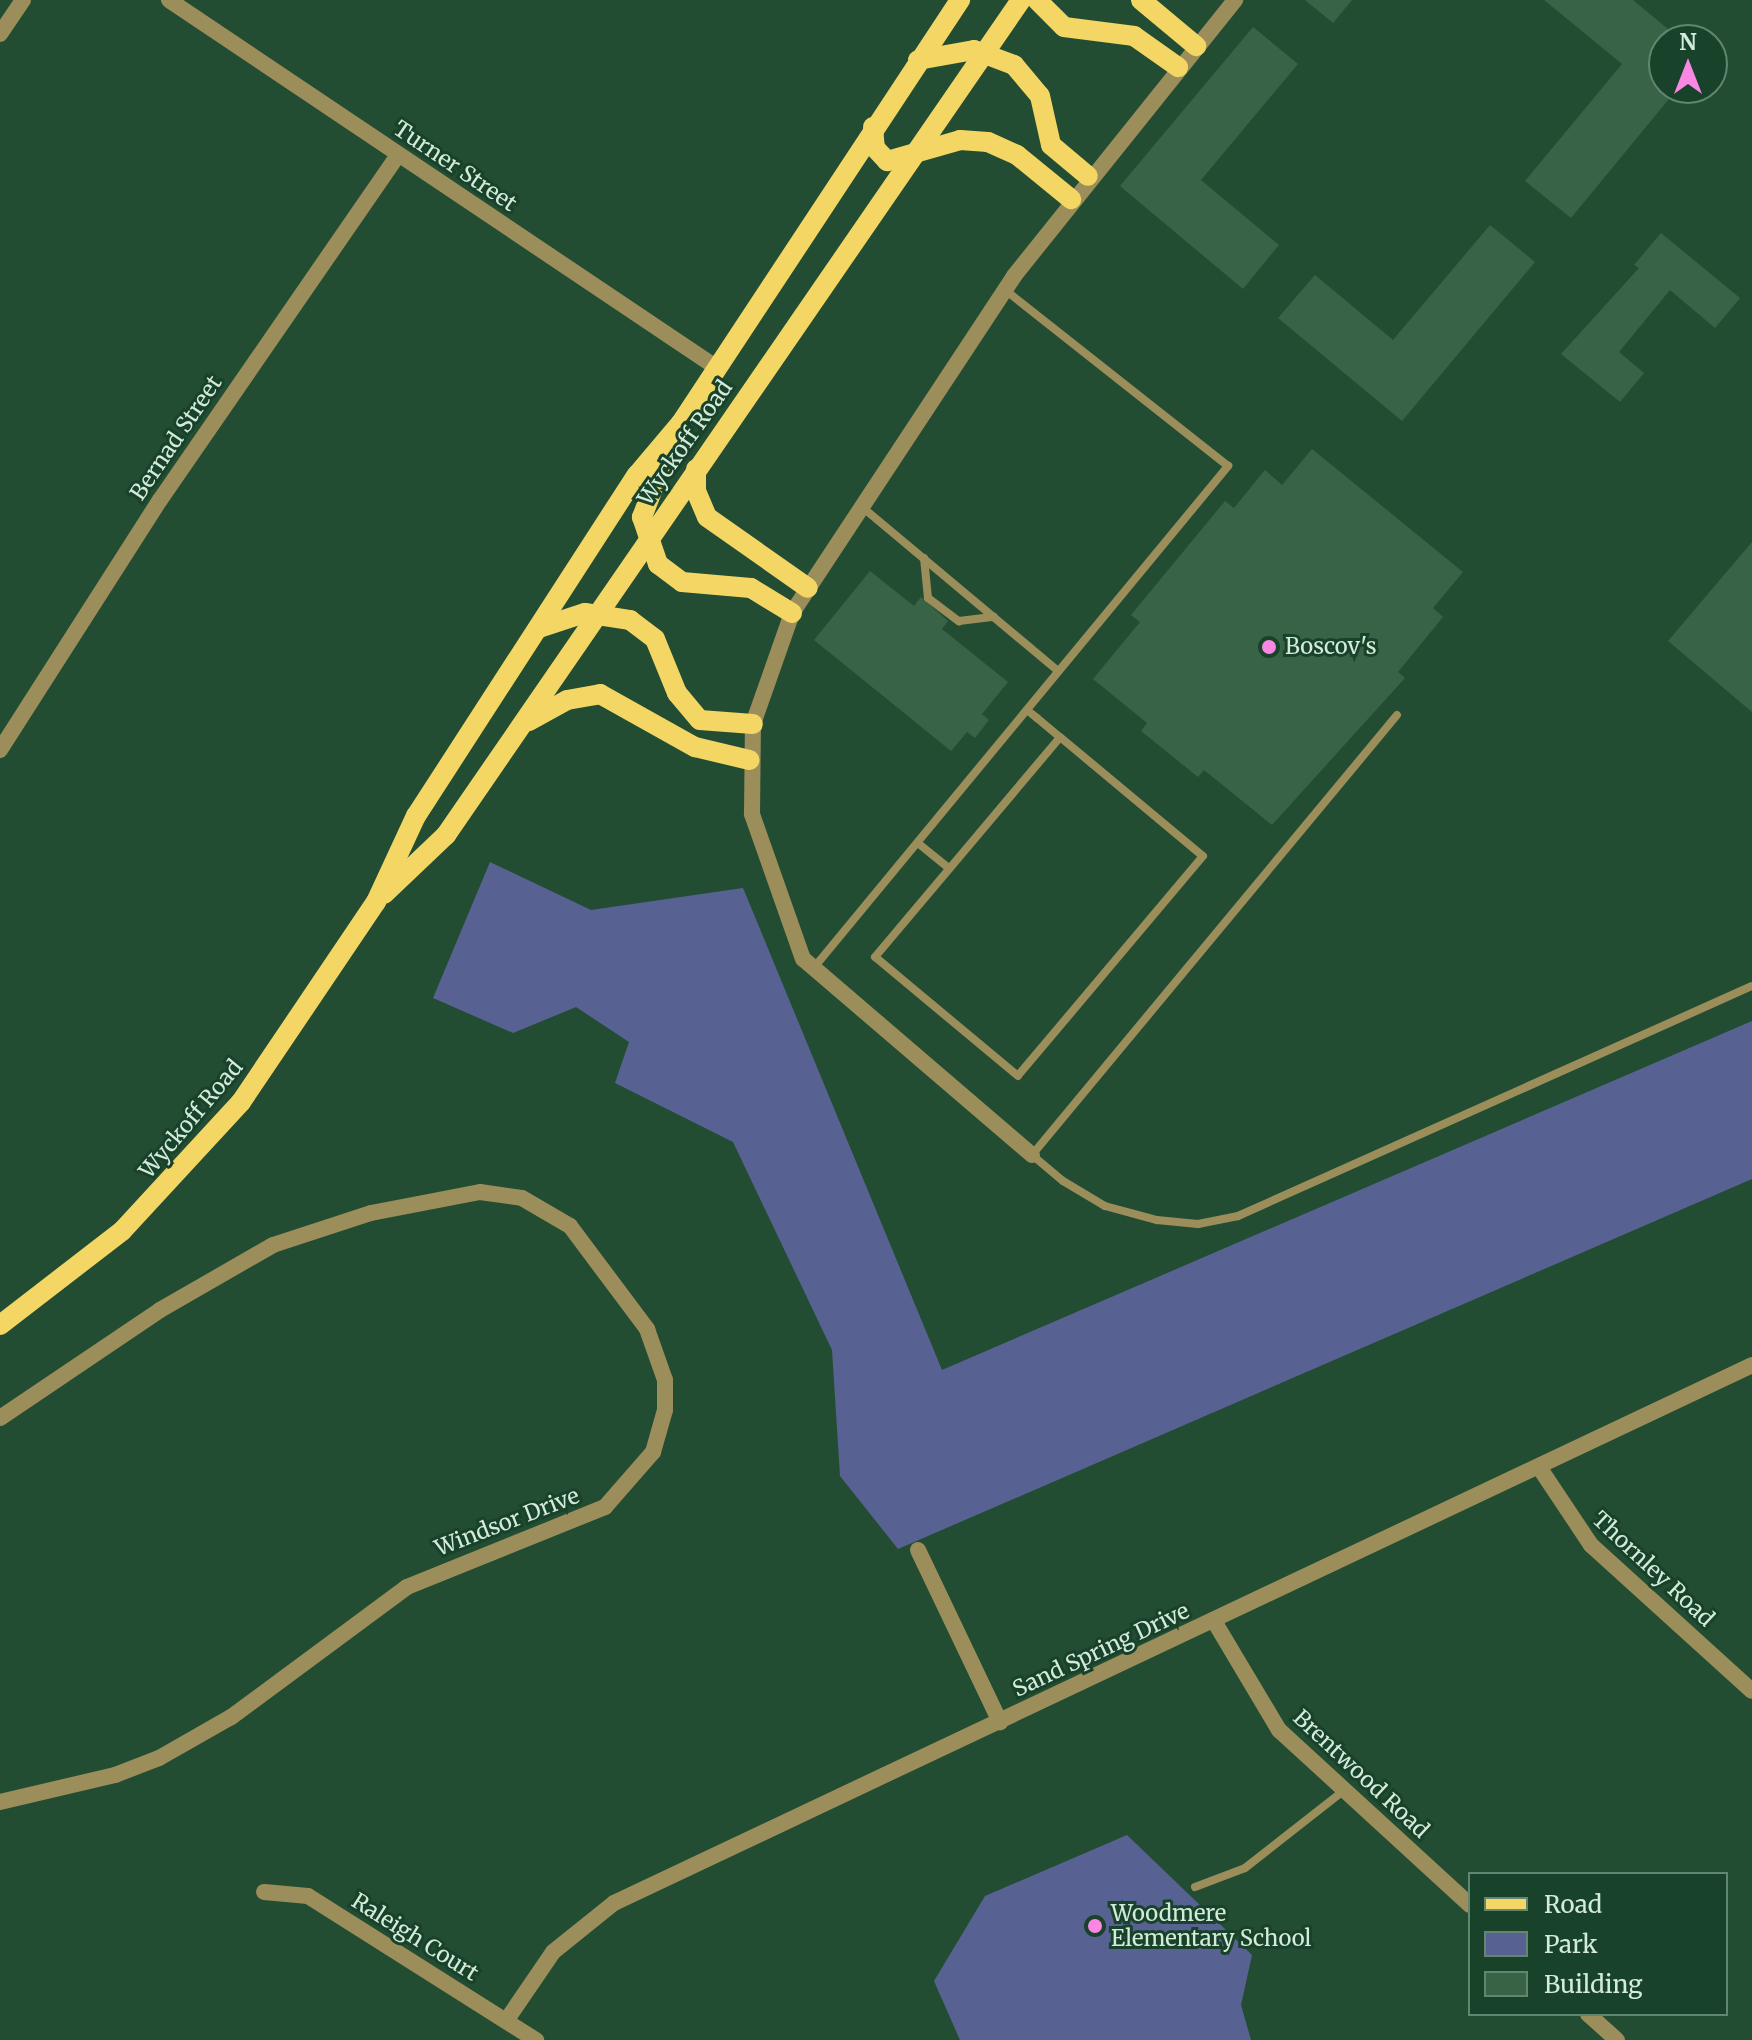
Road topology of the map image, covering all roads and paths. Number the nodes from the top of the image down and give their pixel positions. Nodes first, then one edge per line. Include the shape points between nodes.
1 (23, 0) edge
2 (169, 0) edge
3 (960, 0) edge
4 (1021, 0) edge
5 (1037, 0) edge
6 (1141, 0) edge
7 (1235, 0) edge
8 (0, 34) edge
9 (1196, 46) junction
10 (985, 52) junction
11 (918, 60) junction
12 (1178, 67) junction
13 (873, 127) junction
14 (397, 156) junction
15 (914, 157) junction
16 (1088, 176) junction
17 (1071, 199) junction
18 (1005, 290) junction
19 (717, 368) junction
20 (681, 423) junction
21 (696, 469) junction
22 (862, 507) junction
23 (646, 540) junction
24 (924, 558) junction
25 (808, 588) junction
26 (596, 612) junction
27 (792, 613) junction
28 (994, 617) junction
29 (539, 628) junction
30 (1058, 671) junction
31 (1027, 710) junction
32 (1397, 715) dead end
33 (753, 724) junction
34 (522, 725) junction
35 (1060, 737) junction
36 (0, 750) edge
37 (749, 760) junction
38 (919, 844) junction
39 (949, 868) junction
40 (376, 902) junction
41 (811, 970) junction
42 (1752, 986) edge
43 (1032, 1155) junction
44 (0, 1325) edge
45 (1752, 1365) edge
46 (0, 1418) edge
47 (1539, 1467) junction
48 (918, 1550) dead end
49 (1214, 1621) junction
50 (1752, 1691) edge
51 (1000, 1722) junction
52 (1342, 1792) junction
53 (0, 1802) edge
54 (1195, 1887) dead end
55 (264, 1892) dead end
56 (1468, 1903) edge
57 (1590, 2016) edge
58 (506, 2021) junction
59 (536, 2040) edge
60 (1617, 2040) edge

1 - 8 street
2 - 14 street, Turner Street
3 - 11 main road, Wyckoff Road
4 - 10 main road, Wyckoff Road
5 - 12 main road via 1064,27 1134,36
6 - 9 main road
7 - 9 street
9 - 12 street
10 - 11 main road
10 - 15 main road, Wyckoff Road
10 - 16 main road via 1027,76 1040,96 1051,145
11 - 13 main road, Wyckoff Road
12 - 16 street
13 - 15 main road via 875,148 883,159
13 - 19 main road, Wyckoff Road
14 - 19 street, Turner Street
14 - 36 street, Bernad Street via 160,500
15 - 17 main road via 960,140 988,142 1017,155
15 - 21 main road, Wyckoff Road
16 - 17 street
17 - 18 street
18 - 22 street
18 - 30 lane via 1228,466
19 - 20 main road, Wyckoff Road
20 - 23 main road via 645,500
20 - 29 main road, Wyckoff Road via 637,475
21 - 23 main road, Wyckoff Road
21 - 25 main road via 696,491 707,517
22 - 24 lane
22 - 25 street
23 - 26 main road, Wyckoff Road
23 - 27 main road via 658,564 682,582 751,588
24 - 28 lane
24 - 28 lane via 928,598 962,622
25 - 27 street
26 - 29 main road
26 - 33 main road via 623,617 650,634 677,693 700,720
26 - 34 main road, Wyckoff Road
27 - 33 street
28 - 30 lane
29 - 40 main road, Wyckoff Road via 416,816
30 - 31 lane
31 - 35 lane
31 - 38 lane
32 - 43 lane
33 - 37 street
34 - 37 main road via 567,700 600,694 695,747
34 - 40 main road, Wyckoff Road via 446,835
35 - 39 lane
35 - 39 lane via 1203,856 1018,1076 875,957
37 - 41 street via 763,855 793,942
38 - 39 lane
38 - 41 lane
40 - 44 main road, Wyckoff Road via 241,1102 201,1151 122,1231
41 - 43 street
42 - 43 lane via 1218,1221 1157,1220 1105,1206
45 - 47 street, Sand Spring Drive
46 - 53 street, Windsor Drive via 184,1295 273,1245 371,1213 480,1192 522,1198 570,1226 647,1329 665,1380 665,1410 653,1452 605,1507 407,1587 231,1717 159,1758 115,1775
47 - 49 street, Sand Spring Drive
47 - 50 street, Thornley Road via 1591,1545
48 - 51 street
49 - 51 street, Sand Spring Drive
49 - 52 street, Brentwood Road via 1279,1730
51 - 58 street, Sand Spring Drive via 614,1903 553,1952
52 - 54 lane via 1245,1868
52 - 56 street, Brentwood Road
55 - 58 street, Raleigh Court via 308,1896
57 - 60 street
58 - 59 street, Raleigh Court

